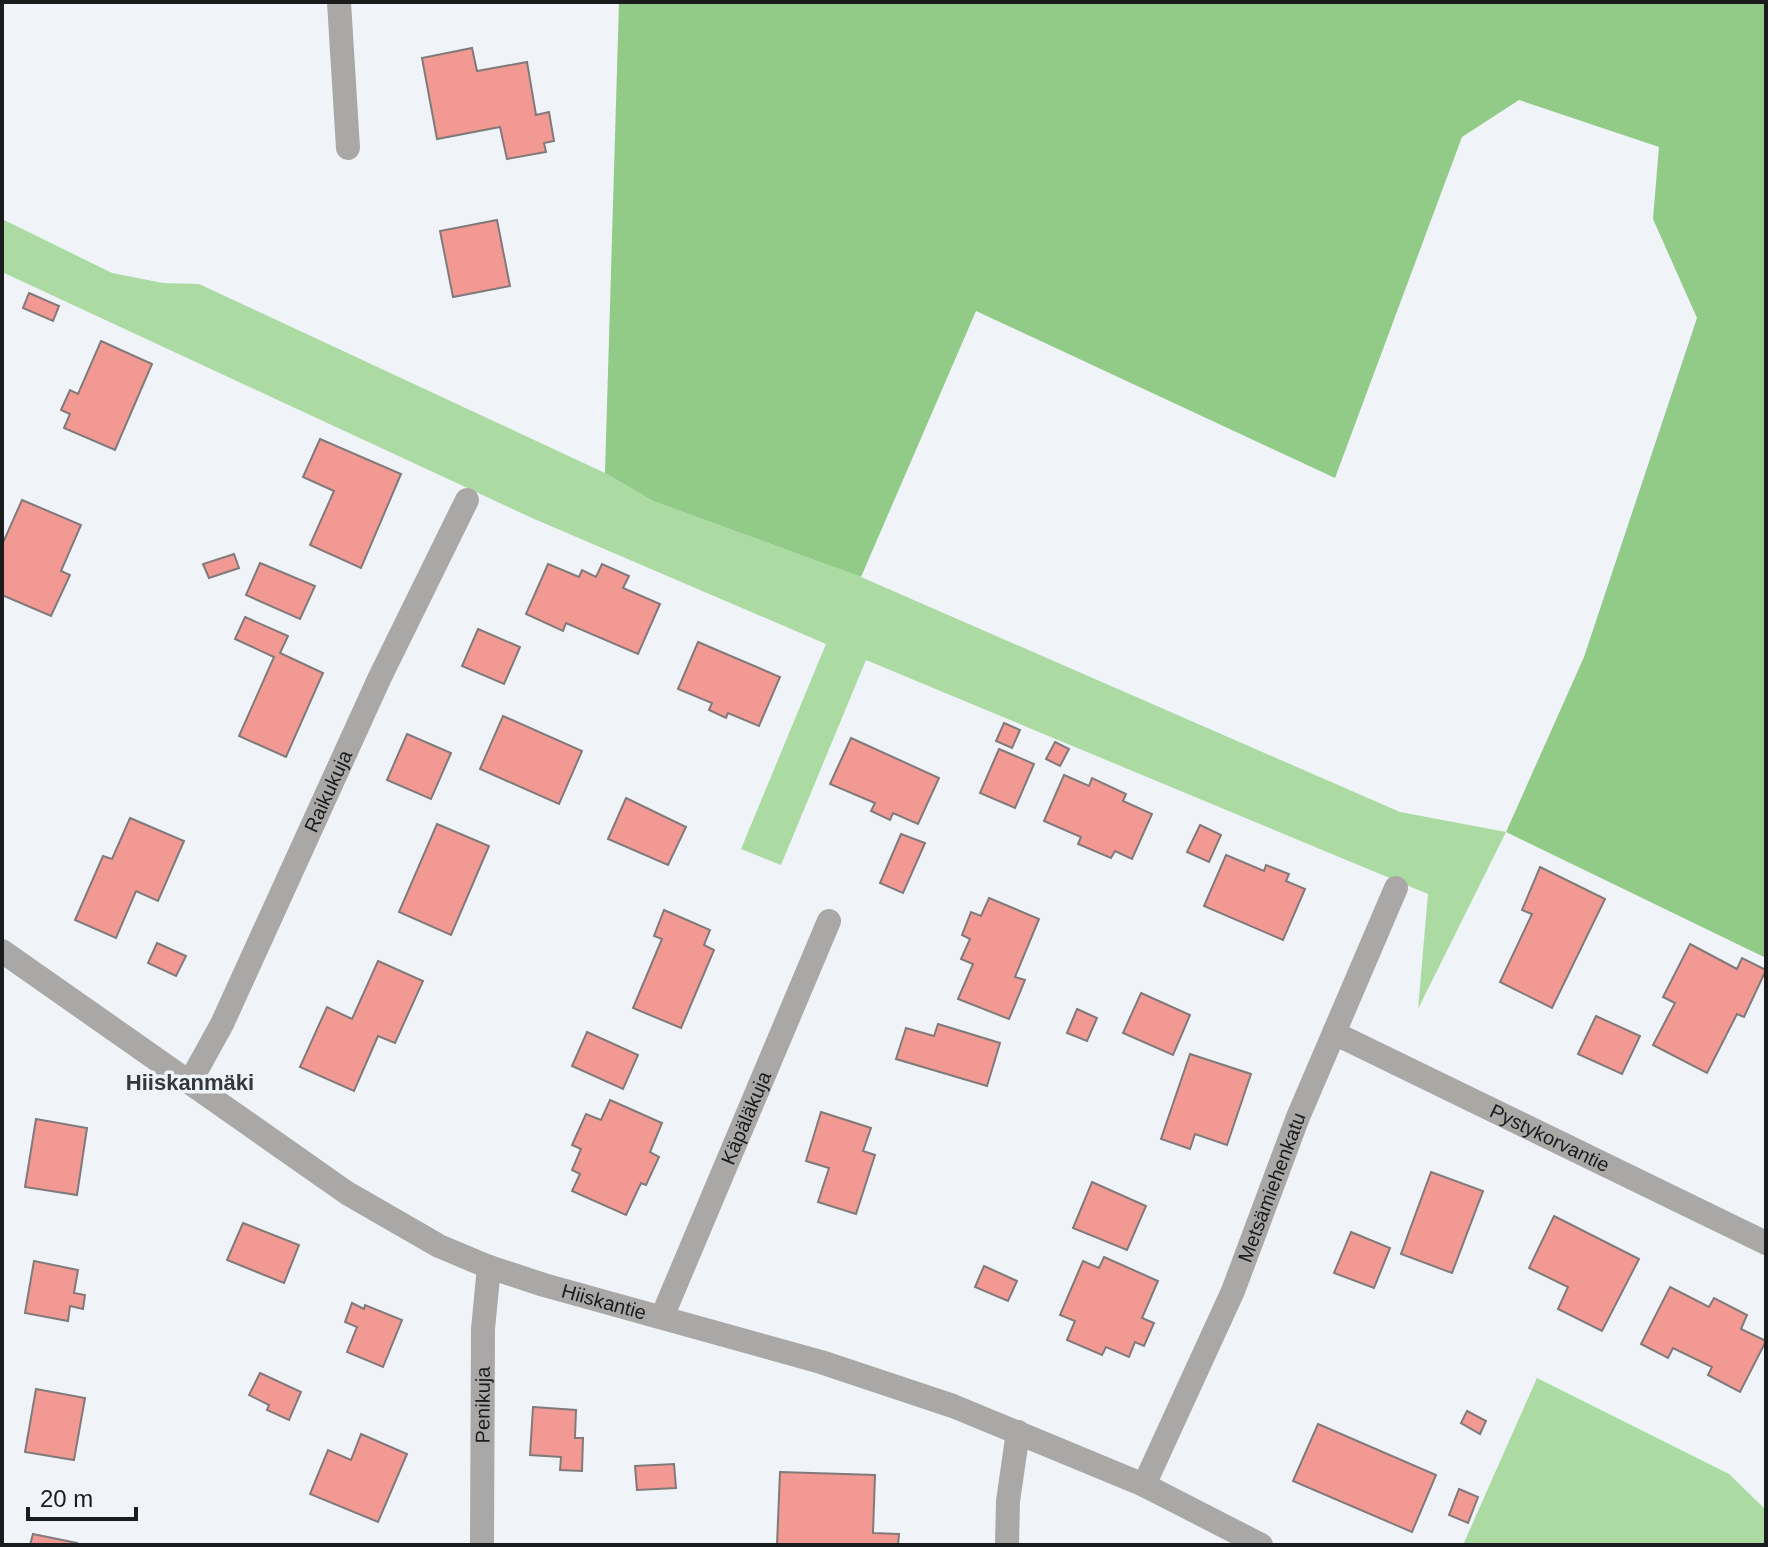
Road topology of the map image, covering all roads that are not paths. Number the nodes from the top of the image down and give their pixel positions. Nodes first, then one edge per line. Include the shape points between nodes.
1 (339, 2) edge
2 (348, 148) dead end
3 (467, 500) dead end
4 (1396, 888) dead end
5 (829, 921) dead end
6 (2, 951) edge
7 (1334, 1033) junction
8 (190, 1082) junction
9 (1766, 1243) edge
10 (489, 1267) junction
11 (662, 1317) junction
12 (1018, 1432) junction
13 (1144, 1485) junction
14 (482, 1545) edge
15 (1007, 1545) edge
16 (1261, 1545) edge

1 - 2 street
3 - 8 street, Raikukuja
4 - 7 street, Metsämiehenkatu
5 - 11 street, Käpäläkuja
6 - 8 street, Hiiskantie
7 - 9 street, Pystykorvantie
7 - 13 street, Metsämiehenkatu via 1233,1291
8 - 10 street, Hiiskantie via 358,1200 439,1246
10 - 11 street, Hiiskantie
10 - 14 street, Penikuja via 483,1329
11 - 12 street, Hiiskantie via 821,1362
12 - 13 street, Hiiskantie
12 - 15 street
13 - 16 street, Hiiskantie

